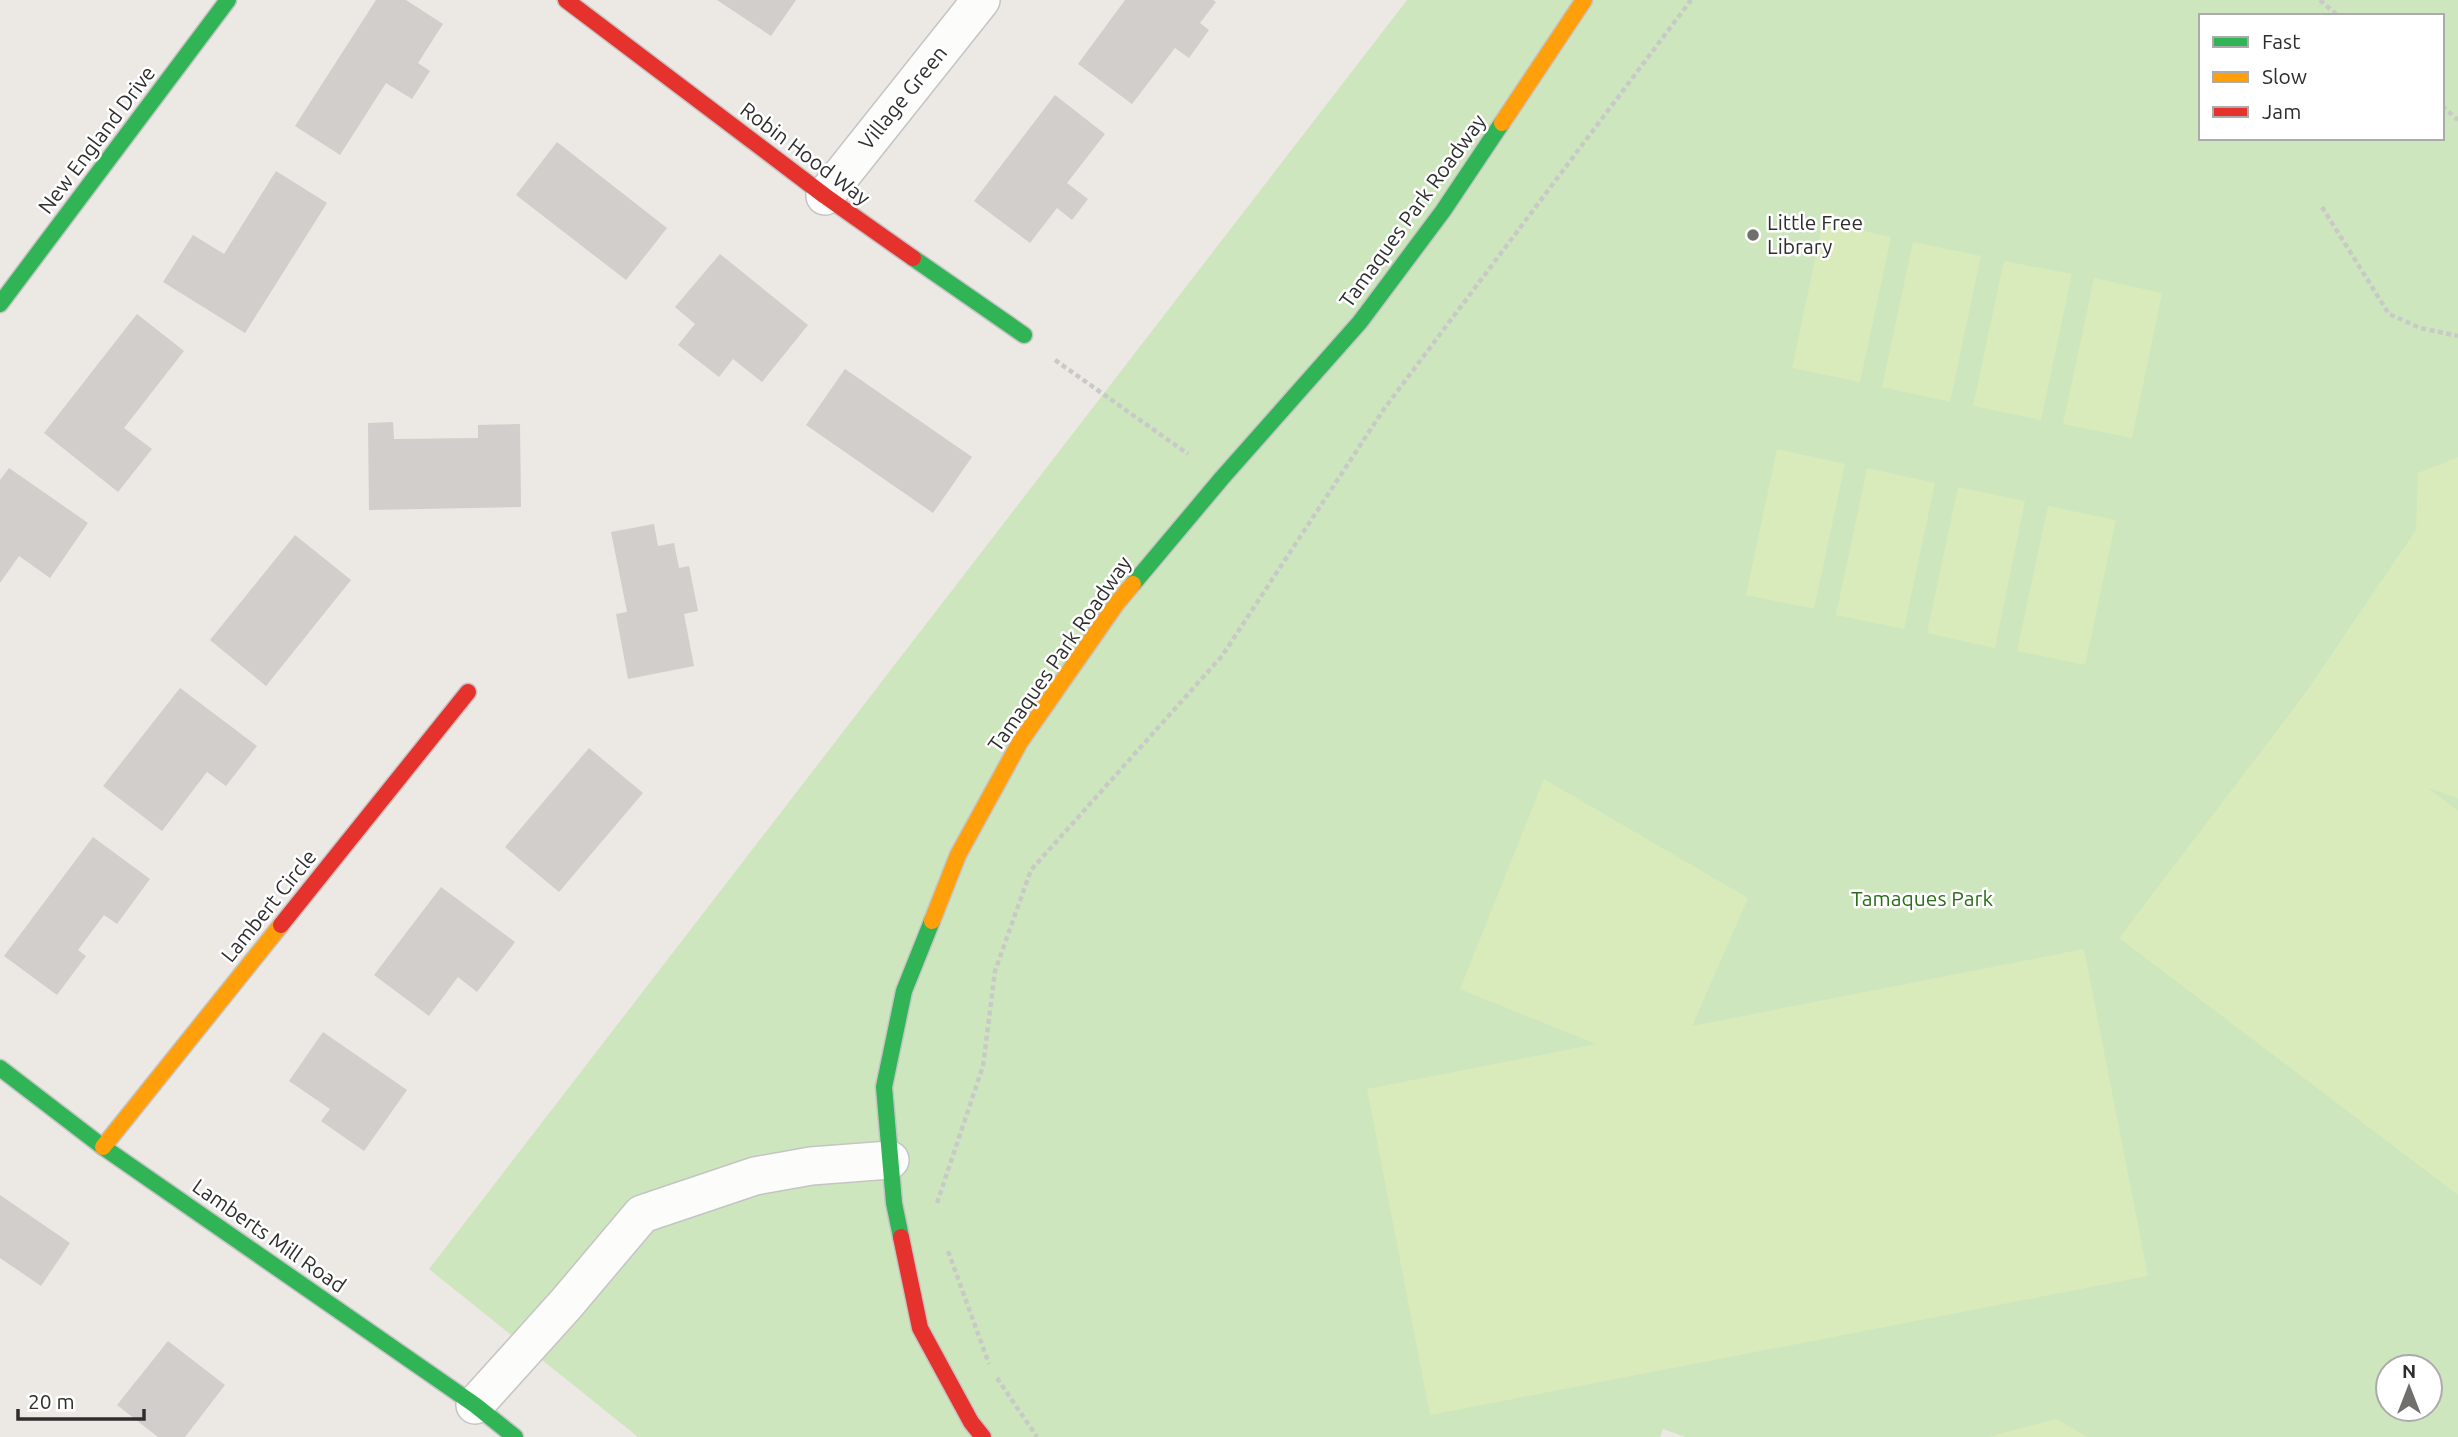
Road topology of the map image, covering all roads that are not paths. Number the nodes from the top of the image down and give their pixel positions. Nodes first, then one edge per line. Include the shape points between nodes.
1 (228, 0) edge
2 (566, 0) edge
3 (981, 0) edge
4 (1584, 0) edge
5 (825, 196) junction
6 (0, 304) edge
7 (1024, 335) road end
8 (468, 692) dead end
9 (0, 1068) edge
10 (103, 1147) junction
11 (890, 1160) junction
12 (475, 1405) junction
13 (515, 1437) edge
14 (983, 1437) edge

1 - 6 street, New England Drive
2 - 5 street, Robin Hood Way
3 - 5 street, Village Green
4 - 11 street, Tamaques Park Roadway via 1443,211 1360,322 1117,603 1020,741 958,855 904,991 884,1087
5 - 7 street, Robin Hood Way
8 - 10 street, Lambert Circle
9 - 10 street, Lamberts Mill Road
10 - 12 street, Lamberts Mill Road
11 - 12 street via 755,1176 642,1214
11 - 14 street, Tamaques Park Roadway via 894,1203 920,1328
12 - 13 street, Lamberts Mill Road

